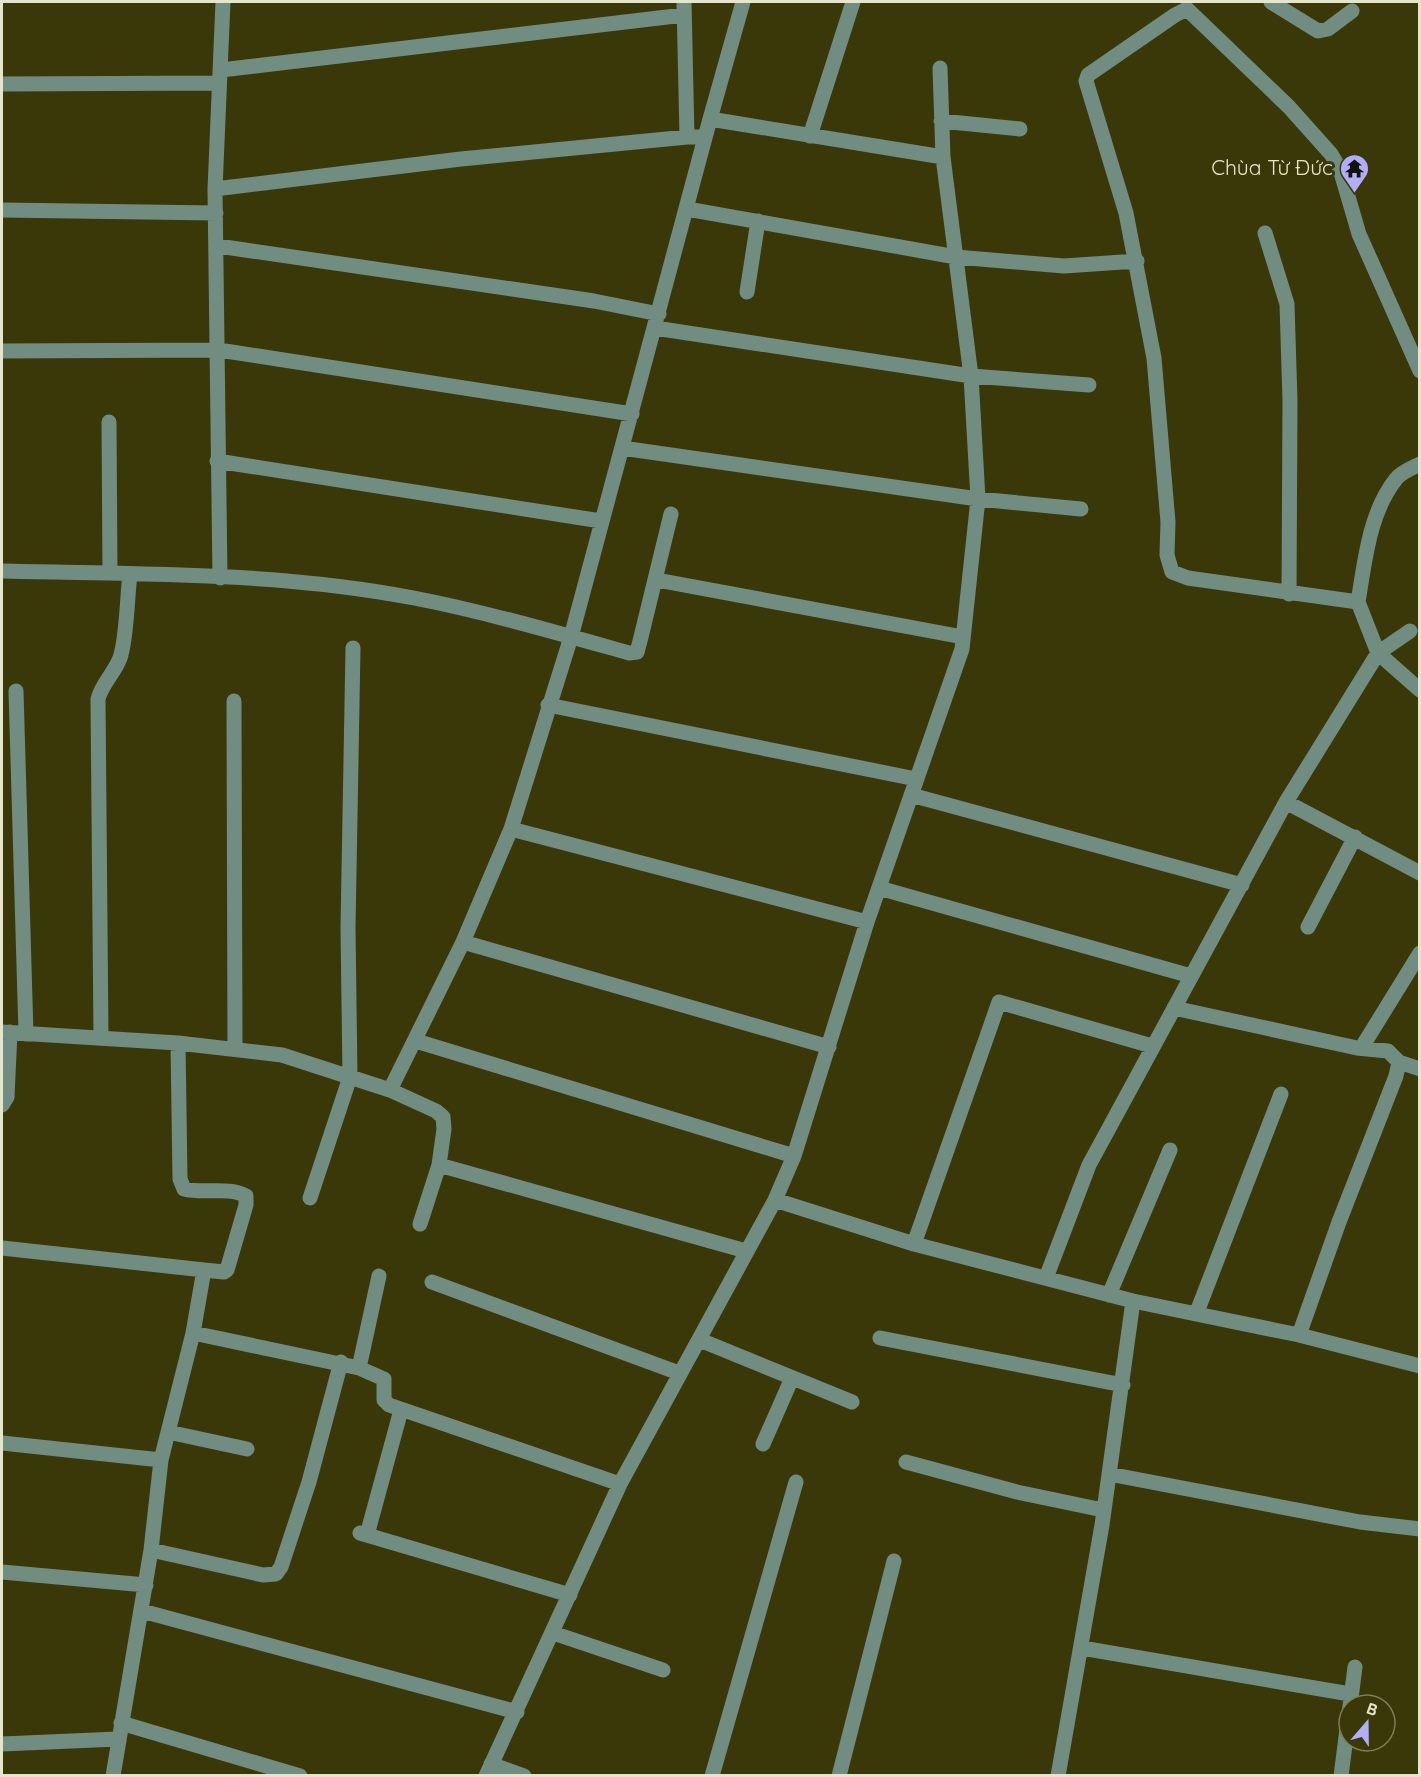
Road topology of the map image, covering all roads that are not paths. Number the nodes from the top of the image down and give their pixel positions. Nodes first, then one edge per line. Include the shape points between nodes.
1 (223, 2) edge
2 (743, 2) edge
3 (853, 2) edge
4 (1271, 2) edge
5 (1192, 5) edge
6 (684, 8) edge
7 (1352, 11) dead end
8 (940, 68) dead end
9 (220, 77) junction
10 (2, 84) edge
11 (710, 119) junction
12 (941, 121) junction
13 (1020, 129) dead end
14 (687, 136) junction
15 (810, 136) junction
16 (704, 137) junction
17 (944, 157) junction
18 (215, 189) junction
19 (687, 209) junction
20 (2, 210) edge
21 (216, 213) junction
22 (758, 221) junction
23 (1265, 234) dead end
24 (218, 246) junction
25 (956, 257) junction
26 (1137, 261) junction
27 (747, 292) dead end
28 (657, 321) junction
29 (219, 350) junction
30 (2, 351) edge
31 (1419, 370) edge
32 (971, 376) junction
33 (1089, 385) dead end
34 (632, 414) junction
35 (109, 422) dead end
36 (622, 448) junction
37 (217, 461) junction
38 (1419, 464) edge
39 (978, 499) junction
40 (1081, 509) dead end
41 (671, 514) dead end
42 (601, 521) junction
43 (2, 571) edge
44 (110, 573) junction
45 (130, 574) junction
46 (220, 578) junction
47 (657, 580) junction
48 (1289, 594) junction
49 (1358, 602) junction
50 (1410, 631) dead end
51 (571, 637) junction
52 (963, 637) junction
53 (353, 648) dead end
54 (1378, 653) junction
55 (1419, 690) edge
56 (16, 691) dead end
57 (234, 701) dead end
58 (549, 705) junction
59 (916, 779) junction
60 (911, 795) junction
61 (1286, 802) junction
62 (511, 829) junction
63 (1355, 837) junction
64 (1419, 873) edge
65 (1242, 885) junction
66 (879, 888) junction
67 (867, 922) junction
68 (1308, 927) dead end
69 (463, 942) junction
70 (1419, 953) edge
71 (1191, 976) junction
72 (1174, 1008) junction
73 (6, 1032) edge
74 (26, 1034) junction
75 (101, 1038) junction
76 (416, 1041) junction
77 (178, 1043) junction
78 (1152, 1046) junction
79 (829, 1047) junction
80 (1362, 1047) junction
81 (235, 1049) junction
82 (1399, 1062) junction
83 (1419, 1069) edge
84 (350, 1077) junction
85 (390, 1090) junction
86 (1281, 1094) dead end
87 (2, 1105) edge
88 (1170, 1150) dead end
89 (794, 1156) junction
90 (439, 1165) junction
91 (310, 1198) dead end
92 (775, 1200) junction
93 (420, 1224) dead end
94 (914, 1244) junction
95 (2, 1248) edge
96 (746, 1251) junction
97 (204, 1270) junction
98 (379, 1276) dead end
99 (1046, 1278) junction
100 (432, 1282) dead end
101 (1109, 1295) junction
102 (1133, 1301) junction
103 (1197, 1312) junction
104 (193, 1333) junction
105 (1299, 1335) junction
106 (880, 1338) dead end
107 (700, 1340) junction
108 (341, 1362) junction
109 (1419, 1366) edge
110 (359, 1368) junction
111 (679, 1372) junction
112 (792, 1378) junction
113 (1123, 1385) junction
114 (852, 1402) dead end
115 (401, 1410) junction
116 (168, 1432) junction
117 (2, 1443) edge
118 (763, 1444) dead end
119 (247, 1449) dead end
120 (161, 1460) junction
121 (906, 1462) dead end
122 (1109, 1474) junction
123 (796, 1482) dead end
124 (620, 1484) junction
125 (1103, 1510) junction
126 (1419, 1529) edge
127 (152, 1550) junction
128 (894, 1561) dead end
129 (2, 1572) edge
130 (146, 1585) junction
131 (570, 1595) junction
132 (142, 1611) junction
133 (553, 1633) junction
134 (1082, 1648) junction
135 (1355, 1667) dead end
136 (663, 1670) dead end
137 (1344, 1693) edge
138 (1350, 1693) edge
139 (517, 1712) junction
140 (121, 1723) junction
141 (118, 1739) junction
142 (2, 1744) edge
143 (1344, 1753) edge
144 (489, 1770) edge
145 (114, 1776) edge
146 (300, 1776) edge
147 (524, 1776) edge
148 (712, 1776) edge
149 (839, 1776) edge
150 (1058, 1776) edge
151 (1341, 1776) edge

1 - 9 street
2 - 11 street
3 - 15 street
4 - 7 street via 1318,31 1328,29
5 - 26 street via 1096,67 1086,81
5 - 31 street via 1331,154 1340,169 1359,234
6 - 9 street
6 - 14 street
8 - 12 street
9 - 10 street
9 - 18 street
11 - 15 street
11 - 16 street
12 - 13 street
12 - 17 street
14 - 16 street
14 - 18 street
15 - 17 street
16 - 19 street
17 - 25 street
18 - 21 street
19 - 22 street
19 - 28 street
20 - 21 street
21 - 24 street
22 - 25 street
22 - 27 street
23 - 48 street via 1287,304
24 - 28 street via 594,301
24 - 29 street
25 - 26 street via 1064,266
25 - 32 street
26 - 48 street via 1154,358 1168,522 1167,555 1172,572
28 - 32 street
28 - 34 street
29 - 30 street
29 - 34 street
29 - 37 street
32 - 33 street
32 - 39 street
34 - 36 street
35 - 44 street
36 - 39 street
36 - 42 street
37 - 42 street
37 - 46 street
38 - 49 street via 1397,477 1369,536
39 - 40 street
39 - 52 street
41 - 47 street
42 - 51 street
43 - 44 street
44 - 45 street
45 - 46 street
45 - 75 street via 120,656 101,686 98,699
46 - 51 street via 331,586 412,598
47 - 51 street via 637,652
47 - 52 street
48 - 49 street
49 - 54 street
50 - 54 street
51 - 58 street
52 - 59 street via 954,675
53 - 84 street via 348,928
54 - 55 street
54 - 61 street
56 - 74 street
57 - 81 street
58 - 59 street
58 - 62 street
59 - 60 street
60 - 65 street
60 - 66 street
61 - 63 street
61 - 65 street
62 - 67 street
62 - 69 street
63 - 64 street
63 - 68 street
65 - 71 street
66 - 67 street
66 - 71 street
67 - 79 street
69 - 76 street
69 - 79 street
70 - 80 street
71 - 72 street
72 - 78 street
72 - 80 street
73 - 74 street
73 - 87 street via 7,1097
74 - 75 street
75 - 77 street
76 - 85 street
76 - 89 street
77 - 81 street
77 - 97 street via 180,1179 184,1189 239,1192 246,1196 227,1269
78 - 94 street via 999,1002
78 - 99 street via 1089,1165
79 - 89 street
80 - 82 street via 1388,1051
81 - 84 street via 282,1055
82 - 83 street
82 - 105 street
84 - 85 street
84 - 91 street
85 - 90 street via 442,1117
86 - 103 street
88 - 101 street
89 - 92 street
90 - 93 street
90 - 96 street
92 - 94 street
92 - 96 street
94 - 99 street
95 - 97 street
96 - 107 street
97 - 104 street
98 - 110 street
99 - 101 street
100 - 111 street
101 - 102 street
102 - 103 street
102 - 113 street
103 - 105 street
104 - 108 street
104 - 116 street
105 - 109 street
106 - 113 street
107 - 111 street
107 - 112 street
108 - 110 street
108 - 127 street via 309,1482 276,1574 263,1575
110 - 115 street via 384,1379 386,1403
111 - 124 street
112 - 114 street
112 - 118 street
113 - 122 street
115 - 124 street
115 - 131 street via 364,1534
116 - 119 street
116 - 120 street
117 - 120 street
120 - 127 street
121 - 125 street
122 - 125 street
122 - 126 street via 1360,1522
123 - 148 street
124 - 131 street
125 - 134 street
127 - 130 street
128 - 149 street
129 - 130 street
130 - 132 street
131 - 133 street
132 - 139 street
132 - 140 street
133 - 136 street
133 - 139 street
134 - 137 street
134 - 150 street
135 - 138 street
139 - 144 street
140 - 141 street
140 - 146 street
141 - 142 street
141 - 145 street
143 - 151 street
144 - 147 street

